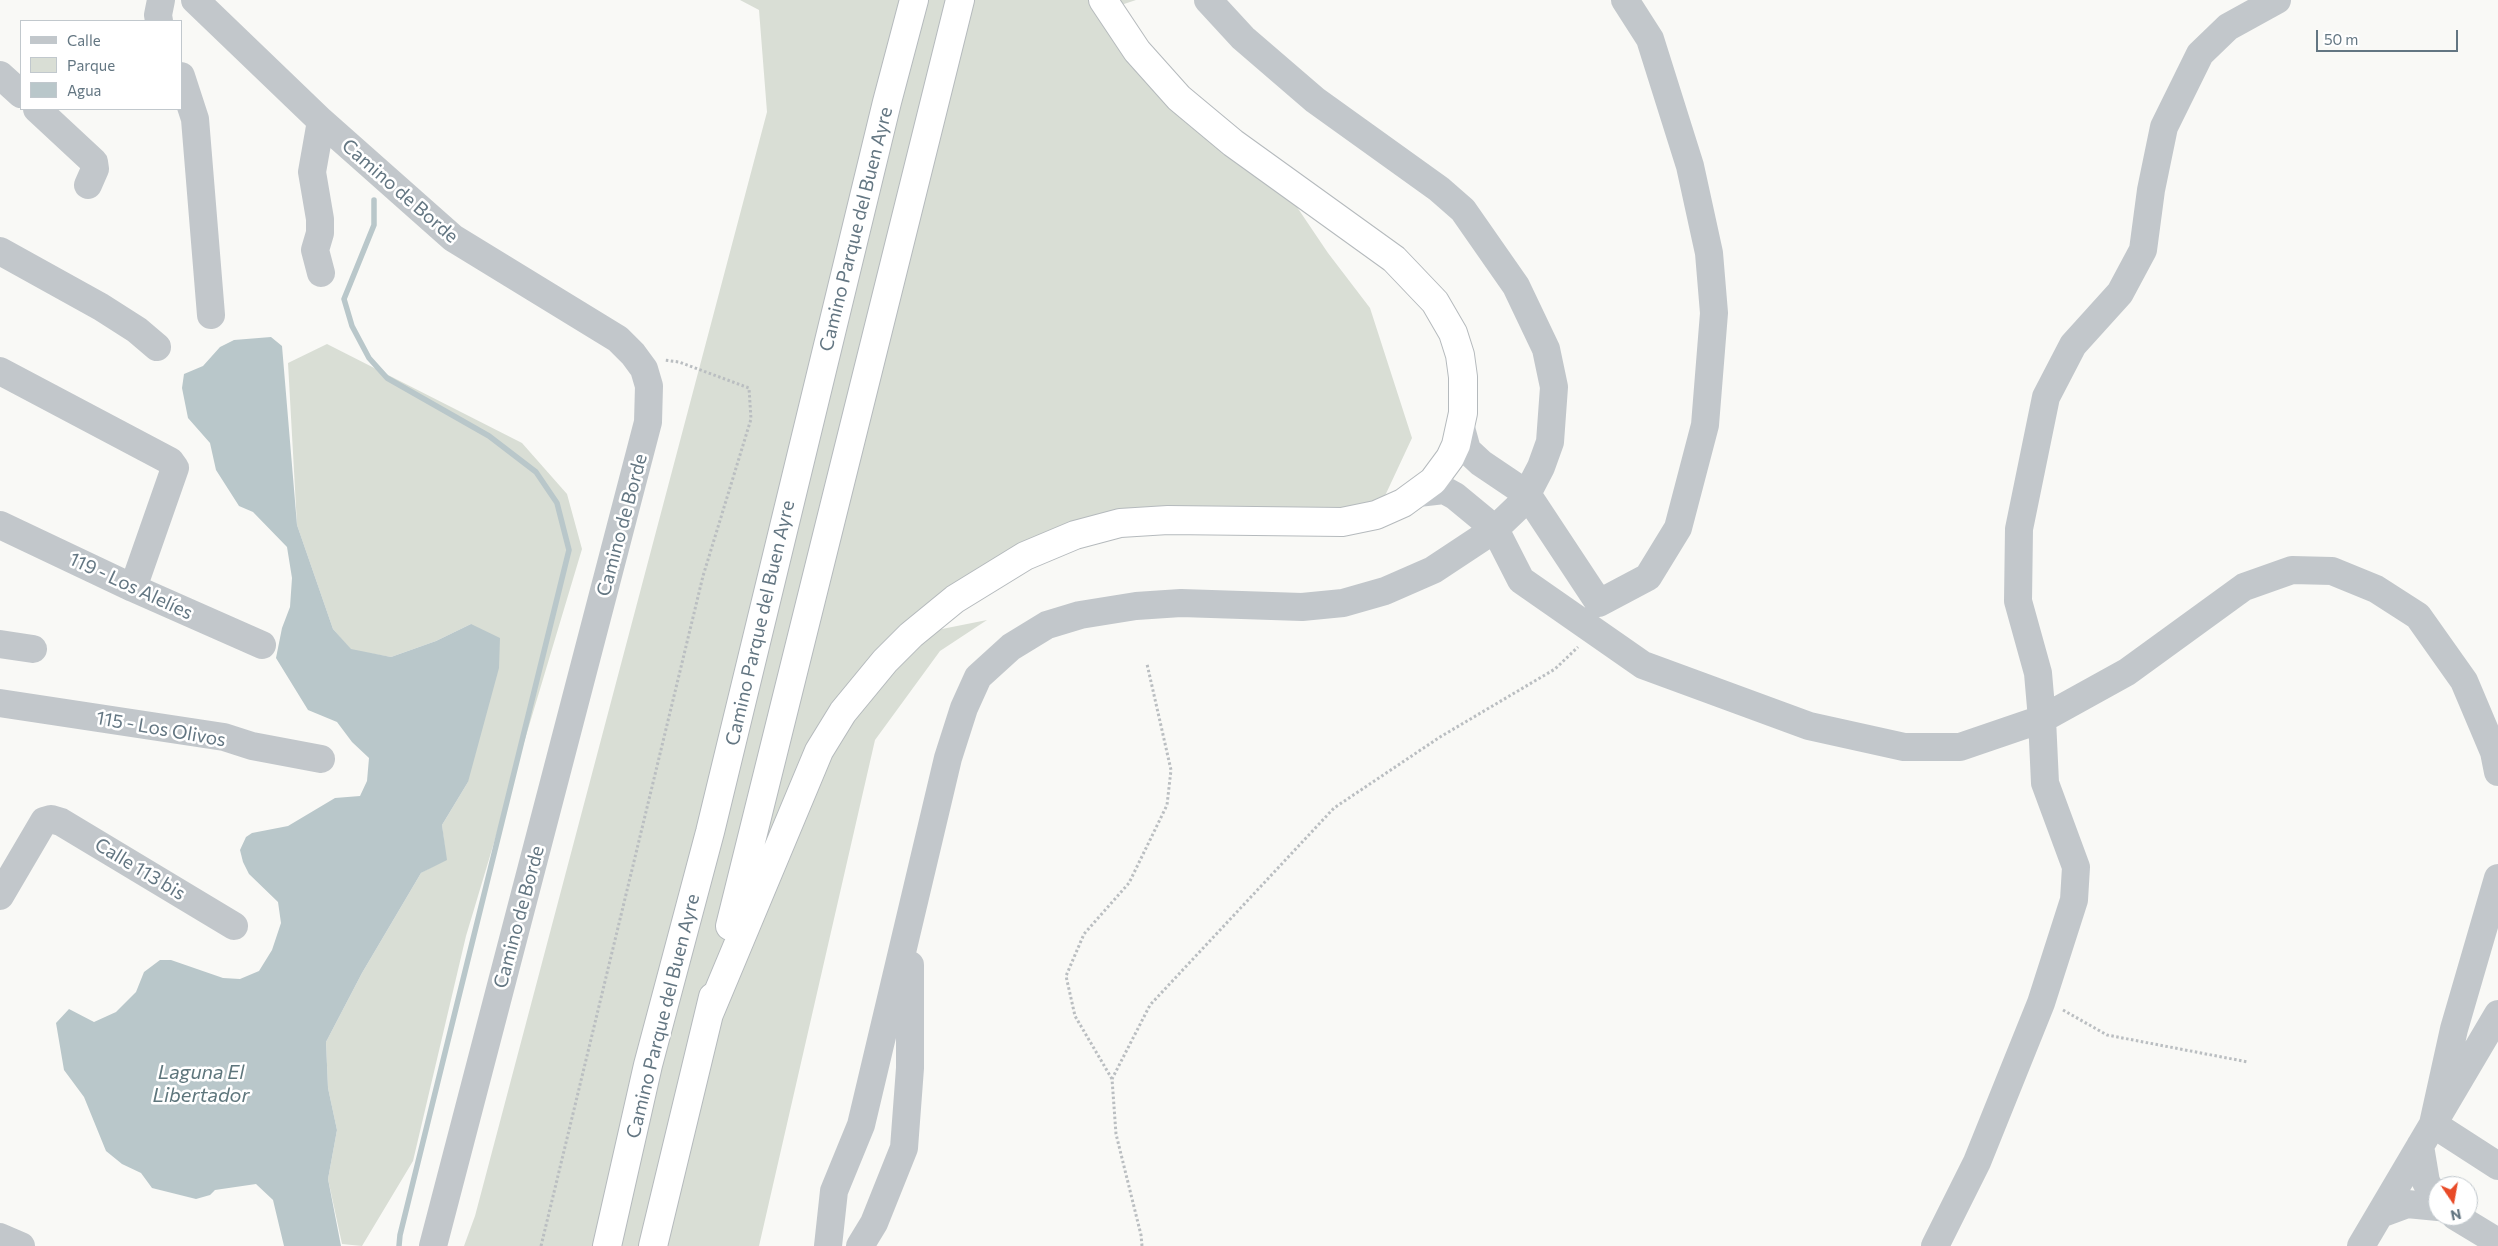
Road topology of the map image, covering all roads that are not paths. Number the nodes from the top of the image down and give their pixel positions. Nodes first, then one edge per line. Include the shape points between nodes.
1 (162, 0) edge
2 (194, 0) edge
3 (914, 0) edge
4 (960, 0) edge
5 (1103, 0) edge
6 (1208, 0) edge
7 (1626, 0) edge
8 (2277, 0) edge
9 (159, 20) edge
10 (0, 74) edge
11 (182, 79) edge
12 (20, 93) edge
13 (38, 110) edge
14 (321, 121) junction
15 (88, 185) dead end
16 (0, 251) edge
17 (321, 273) dead end
18 (211, 316) dead end
19 (157, 347) dead end
20 (0, 371) edge
21 (1461, 428) junction
22 (1418, 493) junction
23 (1527, 494) junction
24 (0, 525) edge
25 (1495, 529) junction
26 (132, 588) junction
27 (1599, 603) junction
28 (0, 644) edge
29 (262, 645) dead end
30 (33, 649) dead end
31 (1643, 665) junction
32 (0, 703) edge
33 (2042, 719) junction
34 (321, 759) dead end
35 (2498, 772) edge
36 (2498, 878) edge
37 (0, 896) edge
38 (910, 918) junction
39 (234, 926) dead end
40 (709, 1014) junction
41 (2498, 1014) edge
42 (2426, 1135) junction
43 (2498, 1166) edge
44 (2428, 1185) edge
45 (2428, 1206) edge
46 (2380, 1214) junction
47 (2472, 1226) edge
48 (0, 1238) edge
49 (2498, 1242) edge
50 (21, 1246) edge
51 (434, 1246) edge
52 (607, 1246) edge
53 (653, 1246) edge
54 (828, 1246) edge
55 (860, 1246) edge
56 (1935, 1246) edge
57 (2361, 1246) edge

1 - 9 street
2 - 14 street, Camino de Borde
3 - 52 highway, Camino Parque del Buen Ayre via 710,832 648,1065
4 - 40 highway
5 - 21 highway via 1137,51 1179,98 1233,143 1387,254 1425,290 1445,316 1460,355 1464,394
6 - 23 street via 1243,38 1316,100 1463,210 1516,286 1546,349 1554,387 1550,442
7 - 27 street via 1650,39 1690,166 1710,253 1714,313 1705,425 1678,528 1648,577
8 - 33 street via 2228,27 2200,54 2164,127 2143,250 2120,293 2072,345 2046,397 2020,529 2018,601 2038,674
10 - 12 street
11 - 18 street via 195,119
13 - 15 street via 94,162 95,169
14 - 17 street via 312,172 320,219 315,250
14 - 51 street, Camino de Borde via 453,238 604,329 633,354 644,369 649,386 648,422
16 - 19 street via 101,307
20 - 26 street via 170,461 175,468
21 - 22 highway via 1450,458 1433,481
21 - 23 street via 1466,450
22 - 25 street via 1444,490
22 - 40 highway via 1389,510 1342,522 1168,520 1120,523 1025,556 955,599 885,661 843,712 819,751
23 - 25 street
23 - 27 street
24 - 26 street, 119 - Los Alelíes
25 - 31 street via 1521,580
25 - 38 street via 1433,570 1385,591 1343,602 1302,607 1181,603 1136,606 1080,615 1047,625 1011,647 978,677 964,708 948,758
26 - 29 street, 119 - Los Alelíes
27 - 31 street
28 - 30 street
31 - 33 street via 1809,726 1904,748 1960,747
32 - 34 street, 115 - Los Olivos via 224,737 252,746
33 - 35 street via 2127,672 2244,587 2292,570 2332,571 2376,589 2418,616 2464,681 2494,752
33 - 56 street via 2045,784 2076,867 2074,900 2041,1003 1977,1162
36 - 42 street
37 - 39 street, Calle 113 bis via 44,821 51,819
38 - 54 street via 861,1125 834,1191
38 - 55 street via 910,1068 904,1148 874,1223
40 - 53 highway
41 - 42 street
42 - 43 street
42 - 44 street
42 - 46 street
45 - 46 street via 2407,1204
46 - 57 street
47 - 49 street
48 - 50 street

